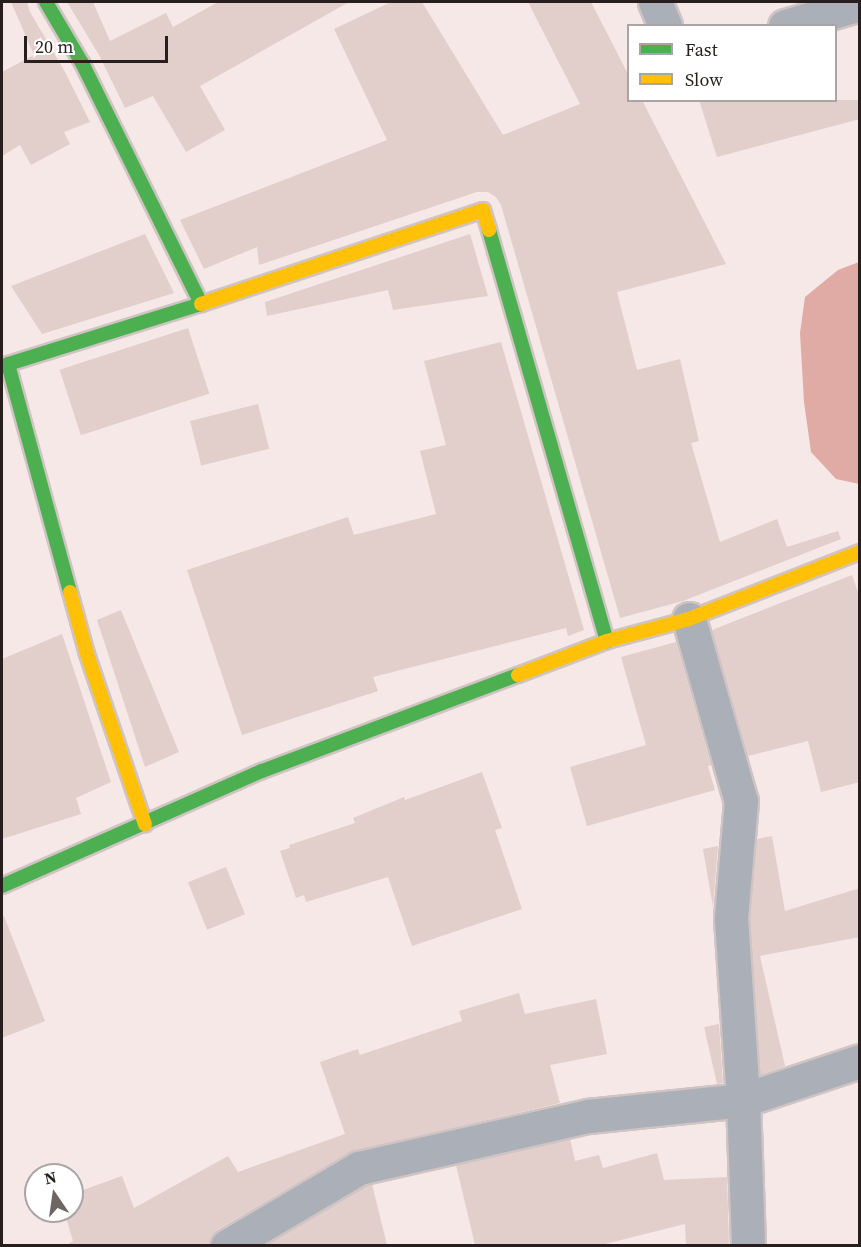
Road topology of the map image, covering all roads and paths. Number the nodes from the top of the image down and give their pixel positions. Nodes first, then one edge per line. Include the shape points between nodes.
1 (46, 2) edge
2 (655, 2) edge
3 (860, 4) edge
4 (664, 24) edge
5 (792, 24) edge
6 (201, 304) junction
7 (5, 365) edge
8 (860, 552) edge
9 (689, 619) junction
10 (607, 641) junction
11 (145, 824) junction
12 (2, 886) edge
13 (860, 1061) edge
14 (743, 1100) junction
15 (227, 1245) edge
16 (748, 1245) edge

1 - 6 street via 82,63
2 - 4 street
3 - 5 street
6 - 7 street
6 - 10 street via 483,210
7 - 11 street via 87,654
8 - 9 street
9 - 10 street
9 - 14 street via 741,801 731,918
10 - 11 street via 262,771
11 - 12 street
13 - 14 street
14 - 15 street via 588,1116 359,1168
14 - 16 street

